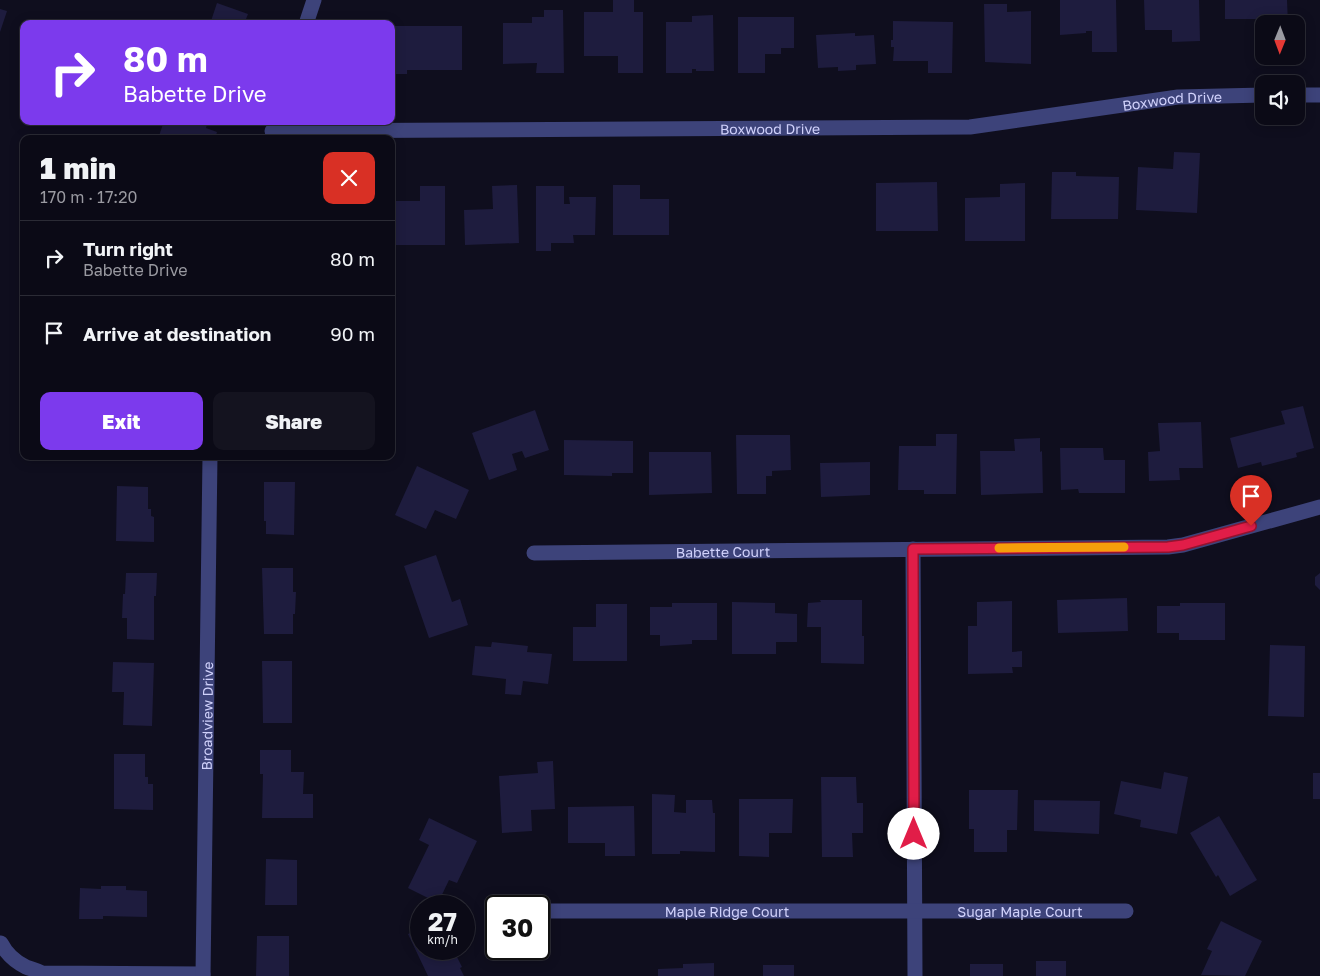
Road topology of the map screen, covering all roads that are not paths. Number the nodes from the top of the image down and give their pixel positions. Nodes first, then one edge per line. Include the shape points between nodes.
1 (314, 0) edge
2 (307, 20) edge
3 (1255, 95) edge
4 (1305, 95) edge
5 (1320, 95) edge
6 (273, 130) edge
7 (210, 460) edge
8 (1320, 507) edge
9 (913, 549) junction
10 (534, 553) dead end
11 (915, 910) junction
12 (550, 911) edge
13 (1126, 911) dead end
14 (1, 943) edge
15 (203, 975) edge
16 (915, 976) edge

1 - 2 street
3 - 6 street, Boxwood Drive via 1178,97 970,127
4 - 5 street
7 - 15 street, Broadview Drive
8 - 9 street, Babette Court via 1183,545
9 - 10 street, Babette Court
9 - 11 street
11 - 12 street, Maple Ridge Court
11 - 13 street, Sugar Maple Court
11 - 16 street
14 - 15 street via 15,960 42,973

